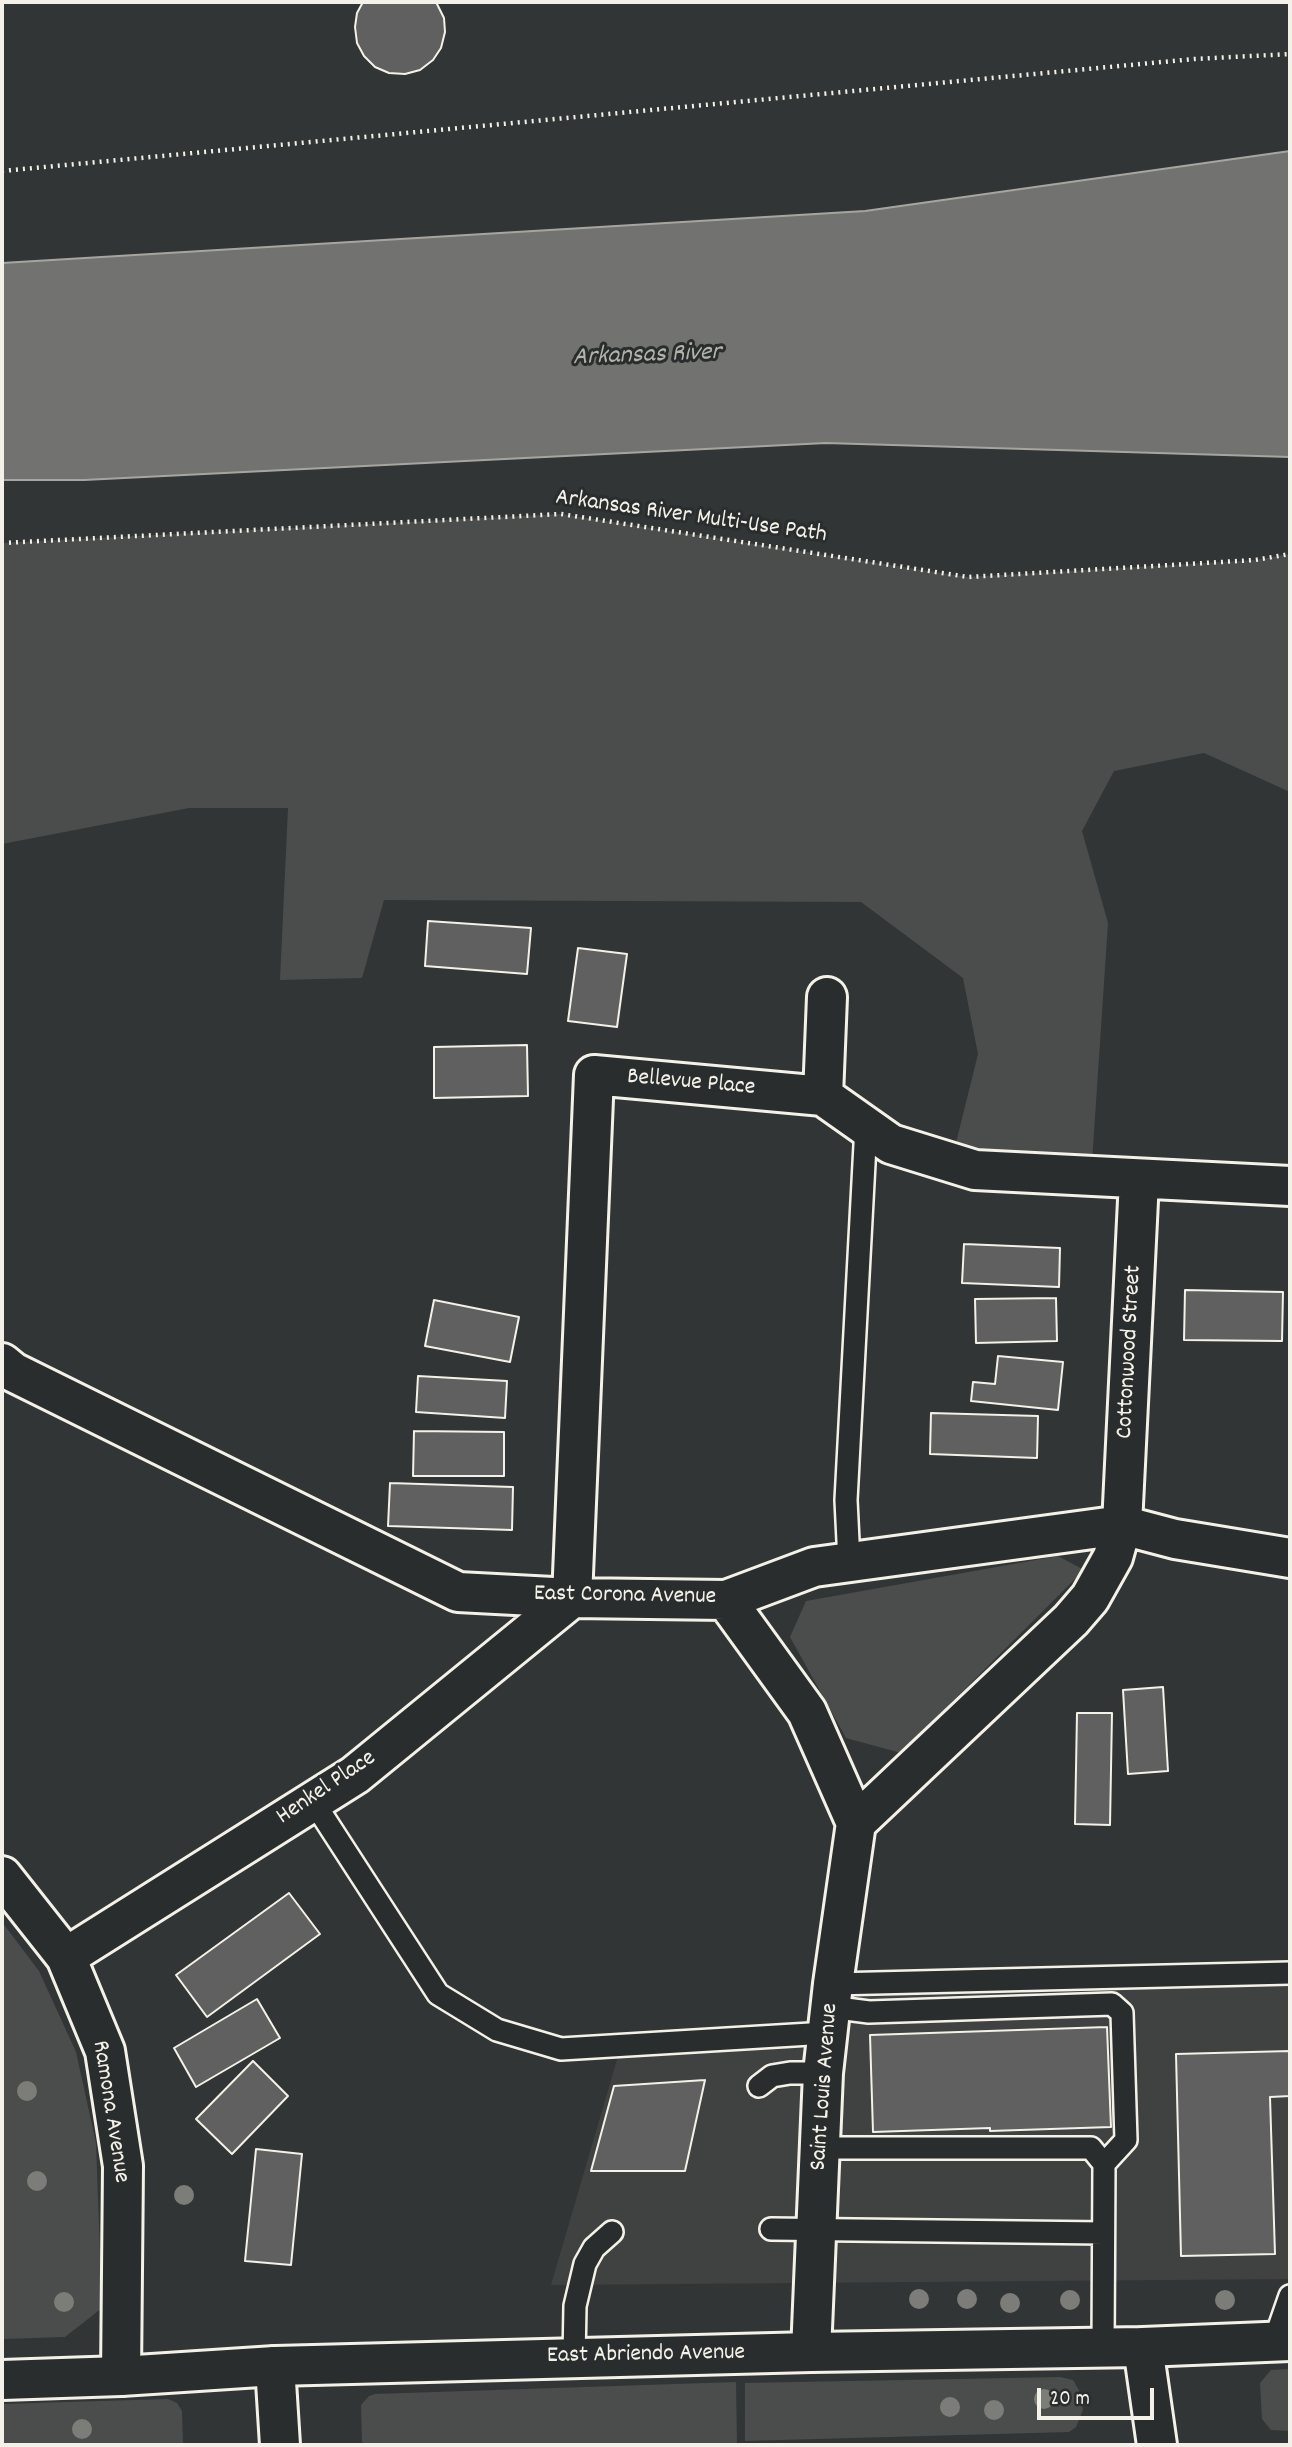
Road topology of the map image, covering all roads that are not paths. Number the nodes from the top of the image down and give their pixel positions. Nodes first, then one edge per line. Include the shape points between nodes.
1 (827, 997) dead end
2 (823, 1096) junction
3 (866, 1126) junction
4 (1139, 1180) junction
5 (1290, 1186) edge
6 (5, 1377) edge
7 (1122, 1525) junction
8 (1290, 1559) edge
9 (849, 1562) junction
10 (572, 1598) junction
11 (726, 1600) junction
12 (313, 1801) junction
13 (856, 1823) junction
14 (2, 1876) edge
15 (66, 1956) junction
16 (1290, 1973) edge
17 (830, 2008) junction
18 (823, 2073) junction
19 (759, 2087) dead end
20 (821, 2148) junction
21 (1097, 2156) junction
22 (771, 2229) dead end
23 (816, 2231) junction
24 (612, 2232) dead end
25 (1103, 2233) junction
26 (1290, 2296) edge
27 (1282, 2342) edge
28 (1102, 2347) junction
29 (1143, 2347) junction
30 (811, 2352) junction
31 (574, 2358) junction
32 (275, 2366) junction
33 (121, 2376) junction
34 (2, 2380) edge
35 (280, 2445) edge
36 (1157, 2445) edge

1 - 2 street
2 - 3 street, Bellevue Place
2 - 10 street, Bellevue Place via 594,1075
3 - 4 street, Bellevue Place via 891,1144 975,1170
3 - 9 lane via 846,1500
4 - 5 street, Bellevue Place
4 - 7 street, Cottonwood Street
6 - 10 street, East Corona Avenue via 458,1592
7 - 8 street, East Corona Avenue
7 - 9 street, East Corona Avenue
7 - 13 street via 1102,1579 1071,1620
9 - 11 street, East Corona Avenue via 814,1567
10 - 11 street, East Corona Avenue
10 - 12 street, Henkel Place via 355,1775
11 - 13 street via 807,1712
12 - 15 street, Henkel Place
12 - 17 lane via 438,1994 497,2030 561,2049
13 - 17 street, Saint Louis Avenue
14 - 15 street, Ramona Avenue
15 - 33 street, Ramona Avenue via 104,2051 123,2166
16 - 17 lane
17 - 18 street, Saint Louis Avenue
17 - 21 lane via 869,2012 1112,2004 1122,2013 1126,2140
18 - 19 lane via 772,2076
18 - 20 street, Saint Louis Avenue
20 - 21 lane
20 - 23 street, Saint Louis Avenue
21 - 25 lane
22 - 23 lane
23 - 25 lane
23 - 30 street, Saint Louis Avenue
24 - 31 lane via 585,2264 575,2306
25 - 28 lane
26 - 27 lane
27 - 29 street, East Abriendo Avenue
28 - 29 street, East Abriendo Avenue
28 - 30 street, East Abriendo Avenue
29 - 36 street
30 - 31 street, East Abriendo Avenue
31 - 32 street, East Abriendo Avenue
32 - 33 street, East Abriendo Avenue
32 - 35 street
33 - 34 street, East Abriendo Avenue

